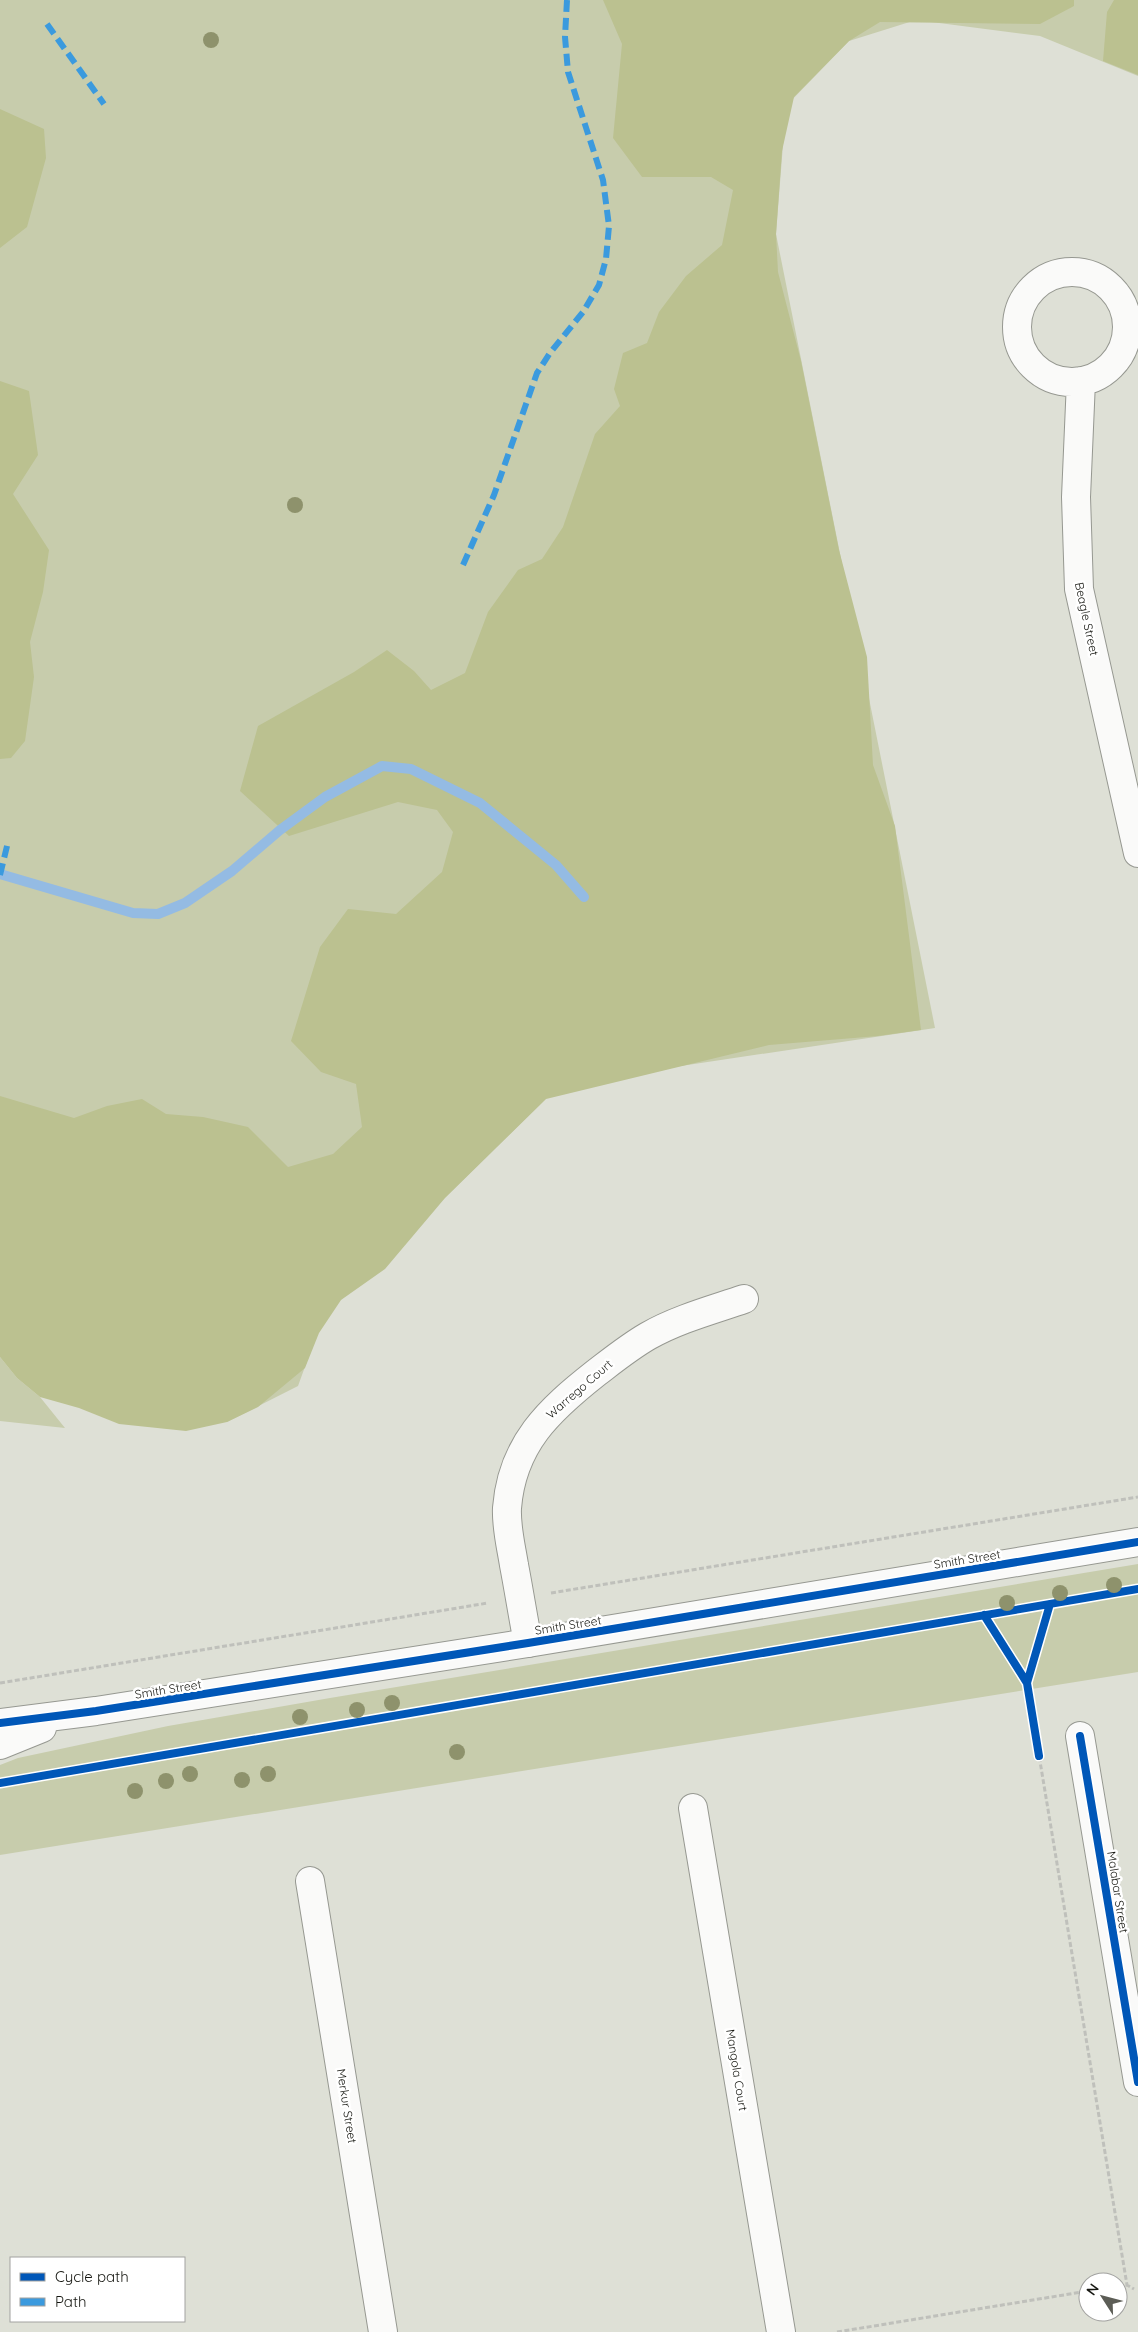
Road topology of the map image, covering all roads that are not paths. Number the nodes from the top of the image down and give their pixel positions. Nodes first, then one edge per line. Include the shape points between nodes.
1 (1081, 381) junction
2 (1138, 853) edge
3 (744, 1299) dead end
4 (1138, 1542) edge
5 (528, 1643) junction
6 (96, 1711) junction
7 (0, 1723) edge
8 (1080, 1736) dead end
9 (0, 1745) edge
10 (693, 1808) dead end
11 (310, 1881) dead end
12 (1138, 2082) edge
13 (384, 2332) edge
14 (781, 2332) edge

1 - 1 street via 1063,381 1032,366 1022,352 1017,336 1017,318 1022,301 1047,277 1066,271 1084,272 1102,280 1124,309 1127,328 1123,347 1114,363 1099,375
1 - 2 street, Beagle Street via 1076,497 1079,589
3 - 5 street, Warrego Court via 680,1321 620,1354 549,1412 532,1435 519,1459 507,1509
4 - 5 street, Smith Street
5 - 6 street, Smith Street
6 - 7 street, Smith Street
6 - 9 street, Smith Street
8 - 12 street, Malabar Street
10 - 14 street, Mangola Court
11 - 13 street, Merkur Street

